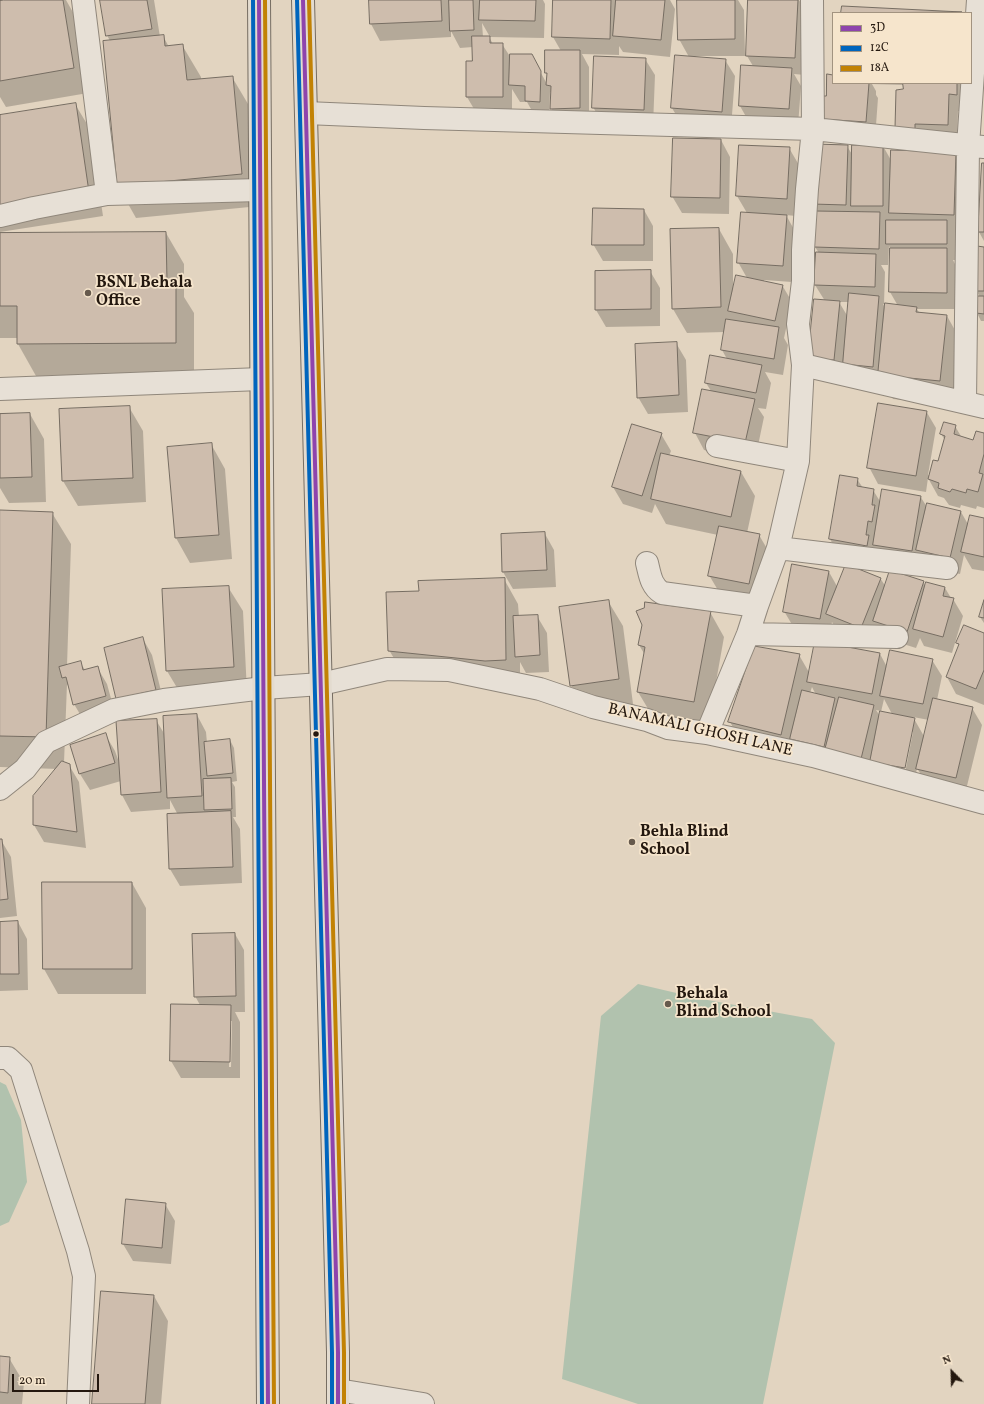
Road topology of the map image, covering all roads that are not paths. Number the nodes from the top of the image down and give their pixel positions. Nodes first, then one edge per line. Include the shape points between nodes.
1 (83, 0) edge
2 (259, 0) edge
3 (303, 0) edge
4 (812, 0) edge
5 (978, 0) edge
6 (306, 113) junction
7 (813, 129) junction
8 (976, 147) edge
9 (260, 190) junction
10 (107, 194) junction
11 (0, 216) edge
12 (803, 365) junction
13 (261, 379) junction
14 (0, 389) edge
15 (975, 405) edge
16 (717, 446) dead end
17 (798, 461) junction
18 (778, 548) junction
19 (647, 563) dead end
20 (947, 568) dead end
21 (757, 606) junction
22 (748, 634) junction
23 (897, 637) dead end
24 (321, 684) junction
25 (264, 688) junction
26 (707, 733) junction
27 (0, 789) edge
28 (984, 803) edge
29 (0, 1058) edge
30 (338, 1397) edge
31 (78, 1404) edge
32 (268, 1404) edge
33 (423, 1404) edge

1 - 10 street
2 - 9 highway
3 - 6 highway
4 - 7 street
5 - 8 street
6 - 7 street
6 - 24 highway
7 - 8 street
7 - 12 street via 798,324
8 - 15 street
9 - 10 street
9 - 13 highway
10 - 11 street
12 - 15 street
12 - 17 street
13 - 14 street
13 - 25 highway
16 - 17 street
17 - 18 street
18 - 20 street
18 - 21 street
19 - 21 street via 650,579 662,593
21 - 22 street
22 - 23 street
22 - 26 street
24 - 25 street, BANAMALI GHOSH LANE
24 - 26 street, BANAMALI GHOSH LANE via 387,669 449,670 540,688 593,708 647,720 668,728
24 - 30 highway
25 - 27 street, BANAMALI GHOSH LANE via 164,700 114,710 46,742 25,770
25 - 32 highway
26 - 28 street, BANAMALI GHOSH LANE via 813,756
29 - 31 street via 8,1058 21,1070 84,1276
30 - 33 street

